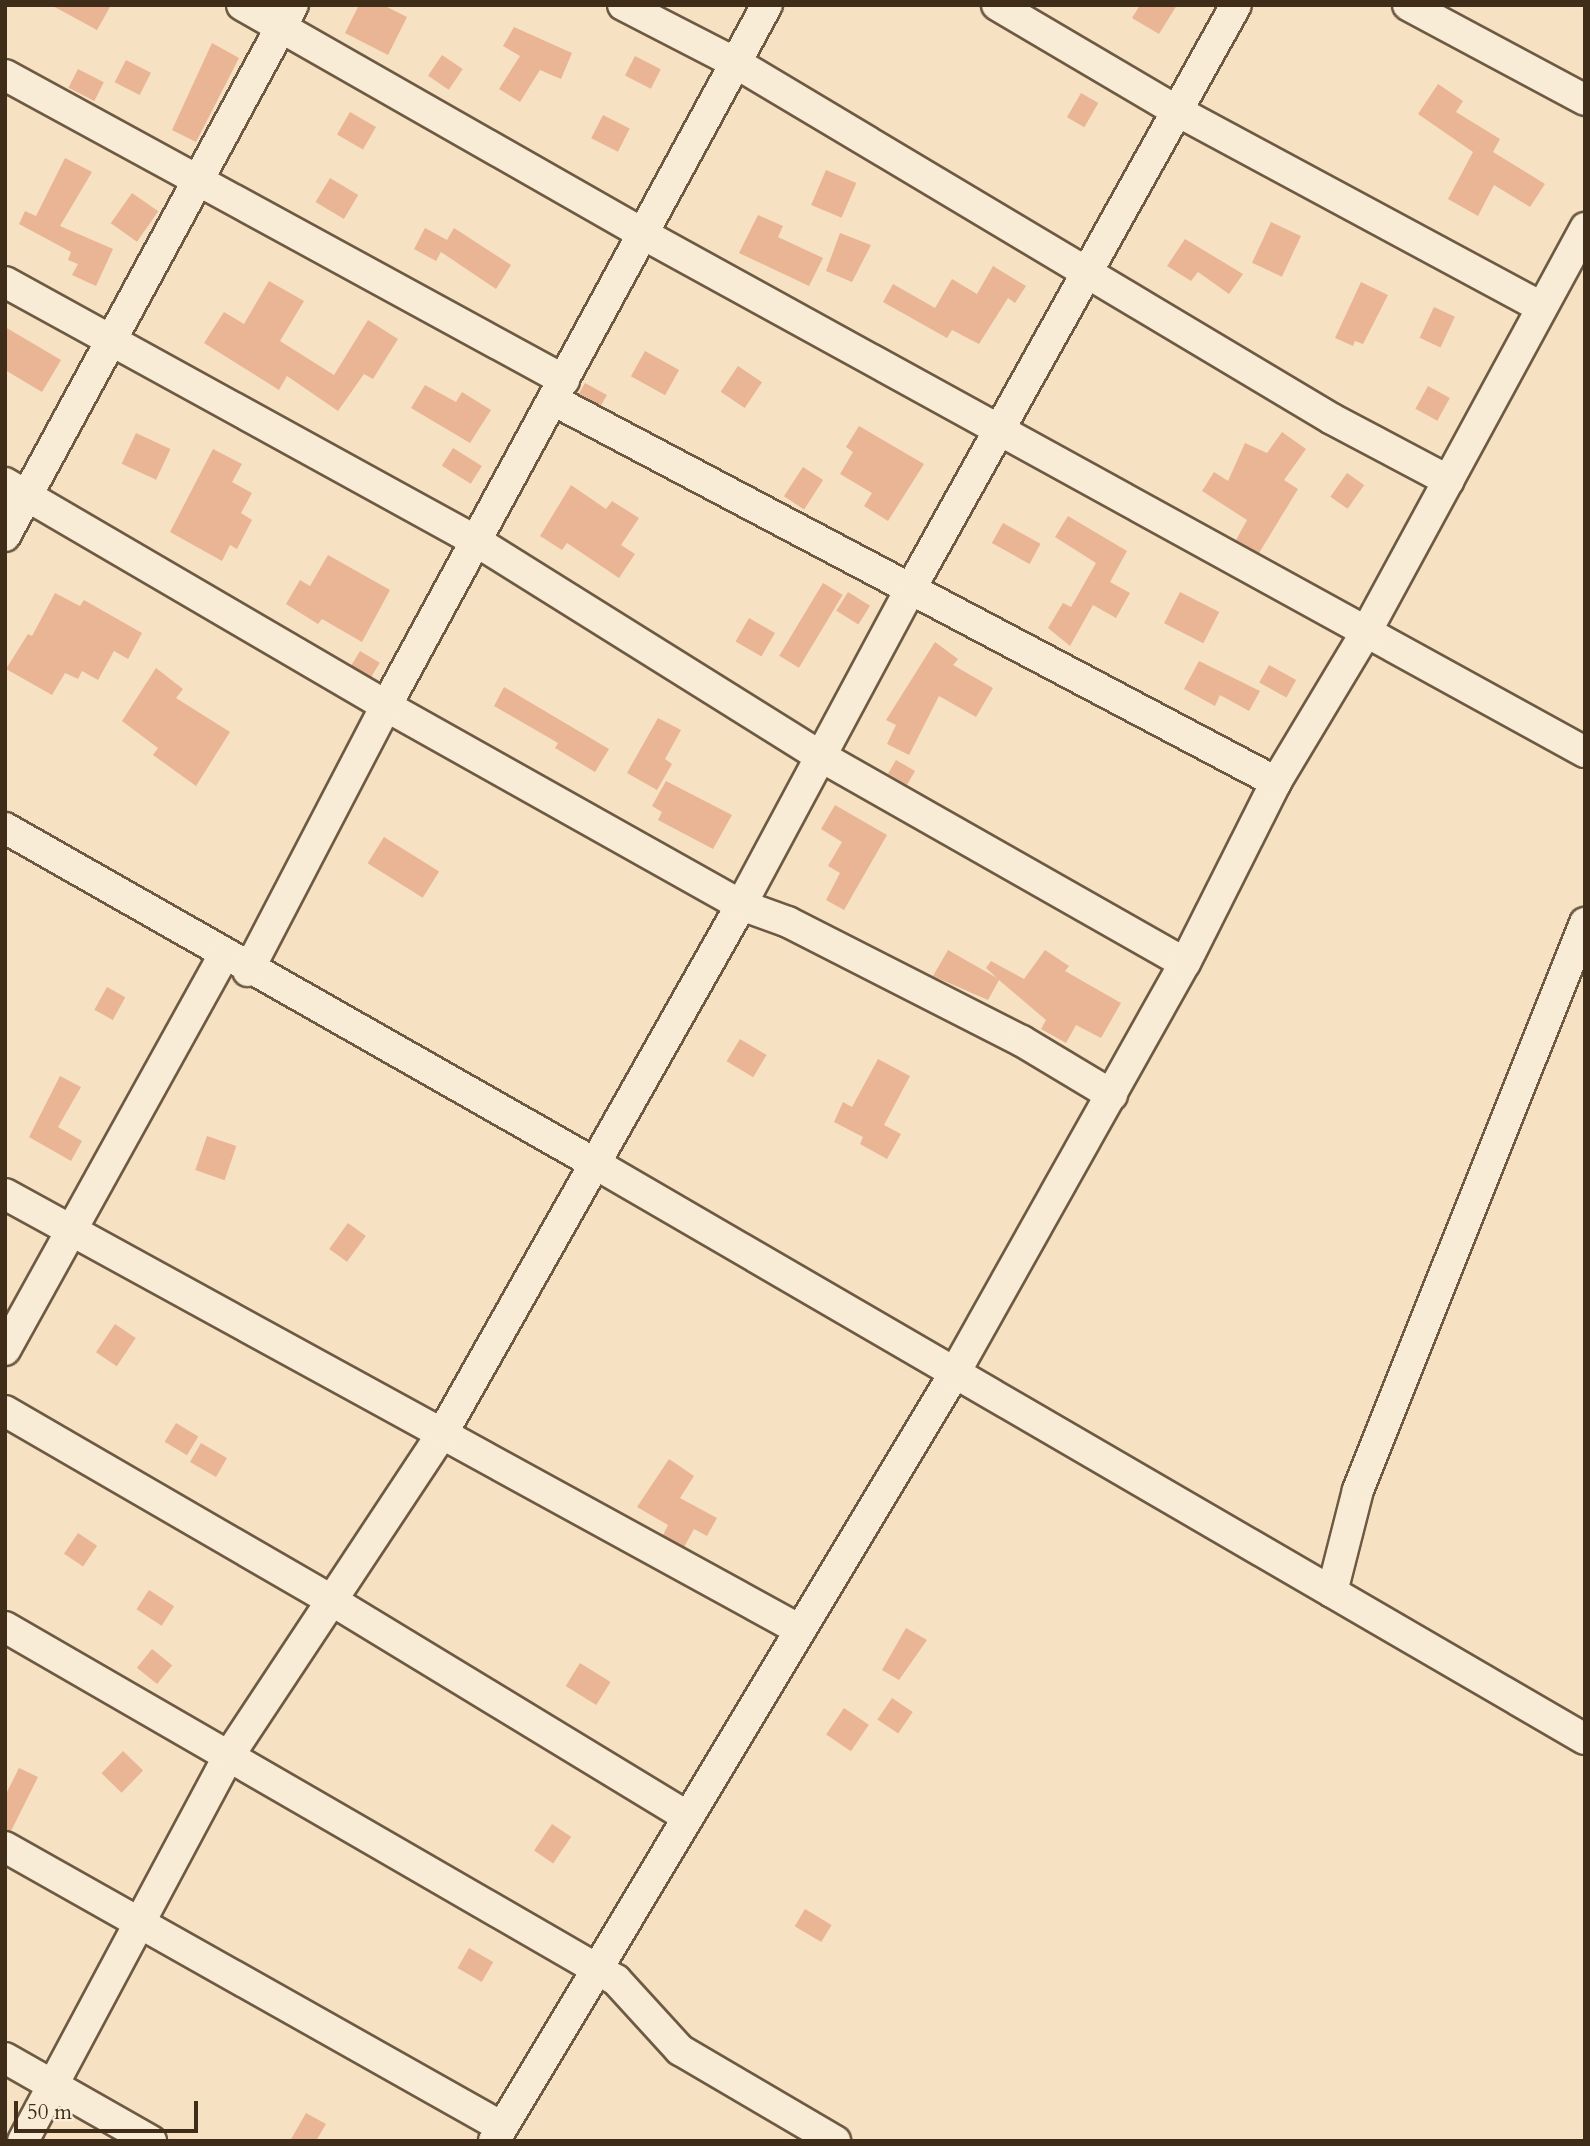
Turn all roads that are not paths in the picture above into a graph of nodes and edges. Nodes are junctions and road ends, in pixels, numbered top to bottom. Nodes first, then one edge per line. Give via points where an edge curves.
1 (242, 5) edge
2 (624, 5) edge
3 (767, 5) edge
4 (997, 5) edge
5 (1236, 5) edge
6 (1408, 5) edge
7 (286, 15) edge
8 (736, 62) junction
9 (5, 75) edge
10 (1585, 100) edge
11 (1179, 112) junction
12 (195, 182) junction
13 (1585, 228) edge
14 (643, 234) junction
15 (1087, 270) junction
16 (5, 282) edge
17 (1541, 307) junction
18 (111, 341) junction
19 (558, 390) junction
20 (998, 431) junction
21 (1449, 481) junction
22 (17, 489) edge
23 (5, 536) edge
24 (476, 541) junction
25 (911, 588) junction
26 (1366, 632) junction
27 (386, 706) junction
28 (1585, 752) edge
29 (822, 757) junction
30 (1276, 782) junction
31 (5, 828) edge
32 (741, 905) junction
33 (1585, 923) edge
34 (1185, 962) junction
35 (236, 963) junction
36 (1112, 1095) junction
37 (594, 1163) junction
38 (5, 1194) edge
39 (73, 1230) junction
40 (5, 1350) edge
41 (954, 1374) junction
42 (5, 1411) edge
43 (442, 1434) junction
44 (1332, 1592) junction
45 (331, 1600) junction
46 (5, 1627) edge
47 (800, 1630) junction
48 (1585, 1739) edge
49 (230, 1754) junction
50 (688, 1818) junction
51 (5, 1847) edge
52 (142, 1923) junction
53 (596, 1971) junction
54 (5, 2058) edge
55 (53, 2084) junction
56 (498, 2134) edge
57 (23, 2141) edge
58 (151, 2141) edge
59 (835, 2141) edge

1 - 7 street
2 - 8 street
3 - 8 street
4 - 11 street
5 - 11 street
6 - 10 street
7 - 12 street
7 - 14 street
8 - 14 street
8 - 15 street
9 - 12 street
11 - 15 street
11 - 17 street
12 - 18 street
12 - 19 street
13 - 17 street
14 - 19 street
14 - 20 street
15 - 20 street
15 - 21 street via 1332,419
16 - 18 street
17 - 21 street
18 - 22 street
18 - 24 street
19 - 24 street
19 - 25 street
20 - 25 street
20 - 26 street
21 - 26 street
22 - 23 street
22 - 27 street
24 - 27 street
24 - 29 street
25 - 29 street
25 - 30 street
26 - 28 street
26 - 30 street
27 - 32 street
27 - 35 street
29 - 32 street
29 - 34 street
30 - 34 street
31 - 35 street
32 - 36 street via 788,922 997,1028
32 - 37 street
33 - 44 street via 1358,1490
34 - 36 street
35 - 37 street
35 - 39 street
36 - 41 street
37 - 41 street
37 - 43 street
38 - 39 street
39 - 40 street
39 - 43 street
41 - 44 street
41 - 47 street
42 - 45 street
43 - 45 street
43 - 47 street
44 - 48 street
45 - 49 street
45 - 50 street
46 - 49 street
47 - 50 street
49 - 52 street
49 - 53 street
50 - 53 street
51 - 52 street
52 - 55 street
52 - 56 street
53 - 56 street
53 - 59 street via 616,1980 680,2050
54 - 55 street
55 - 57 street
55 - 58 street

